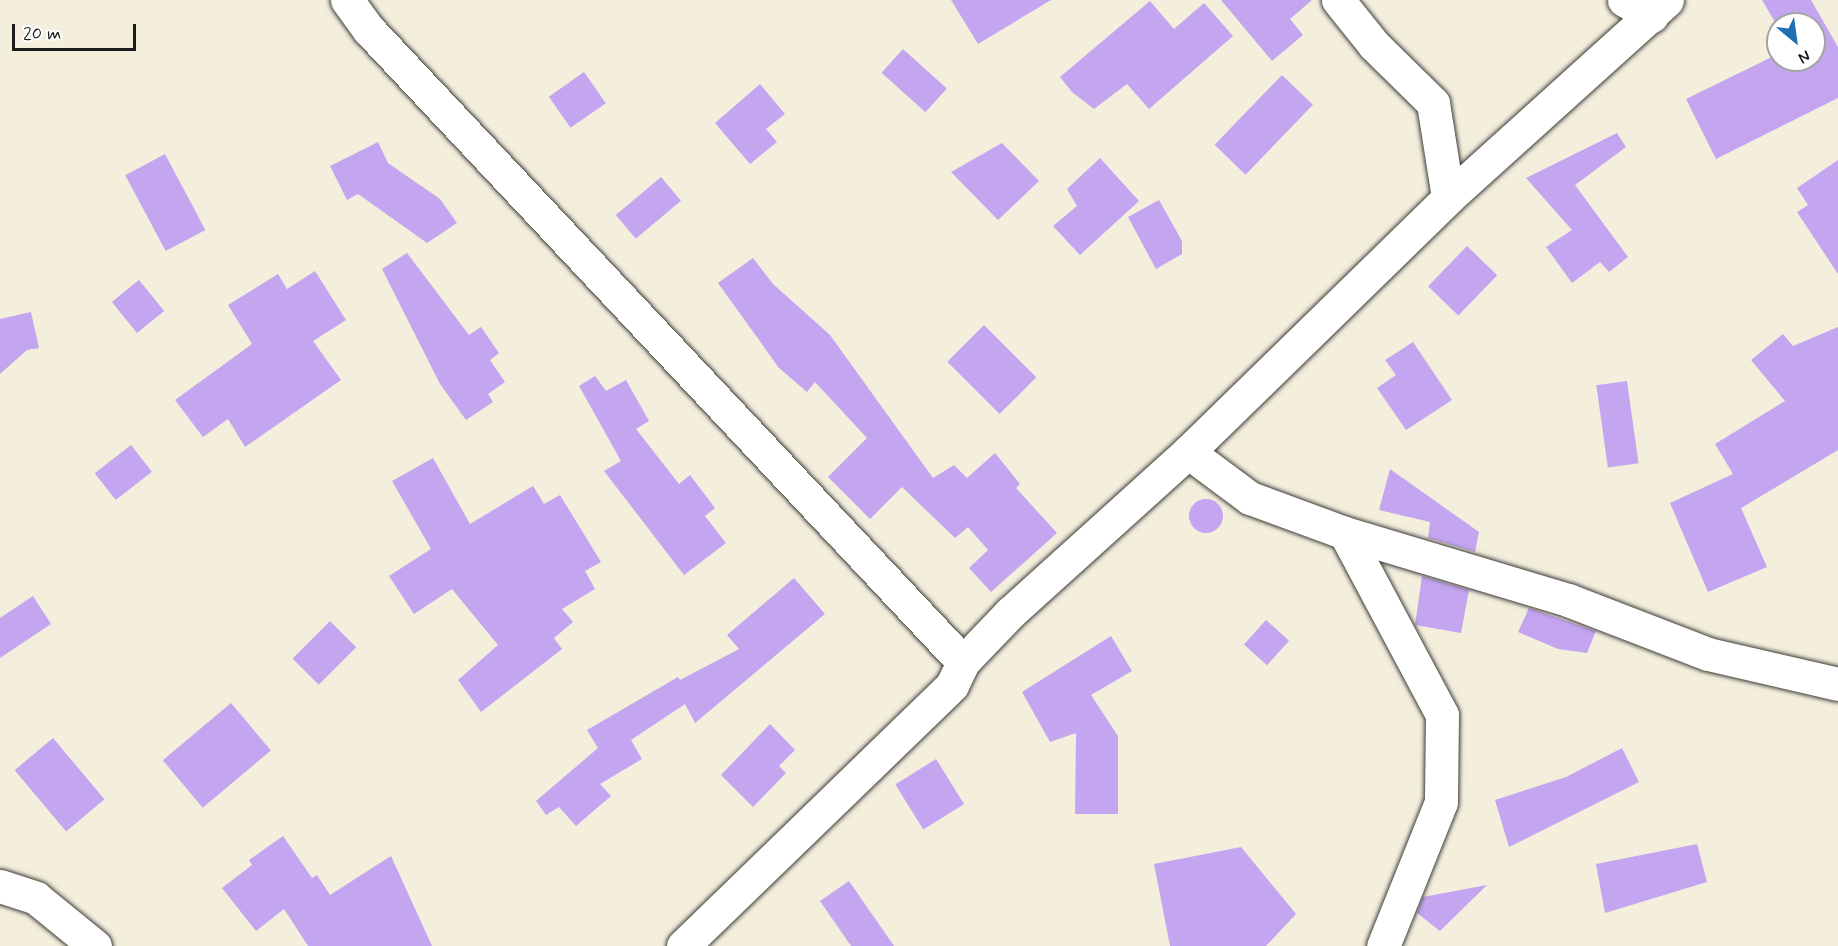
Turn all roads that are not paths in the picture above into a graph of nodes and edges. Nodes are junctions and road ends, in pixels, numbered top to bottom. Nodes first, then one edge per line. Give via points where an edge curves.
1 (347, 0) edge
2 (1338, 0) edge
3 (1648, 5) edge
4 (1448, 198) junction
5 (1188, 452) junction
6 (1345, 533) junction
7 (963, 662) junction
8 (1838, 684) edge
9 (0, 886) edge
10 (95, 946) edge
11 (683, 946) edge
12 (1383, 946) edge

1 - 7 street via 377,38
2 - 4 street via 1374,45 1433,103
3 - 4 street
4 - 5 street
5 - 6 street via 1250,498
5 - 7 street via 1010,613
6 - 8 street via 1568,600 1708,654
6 - 12 street via 1442,714 1441,802
7 - 11 street via 952,685
9 - 10 street via 36,898

